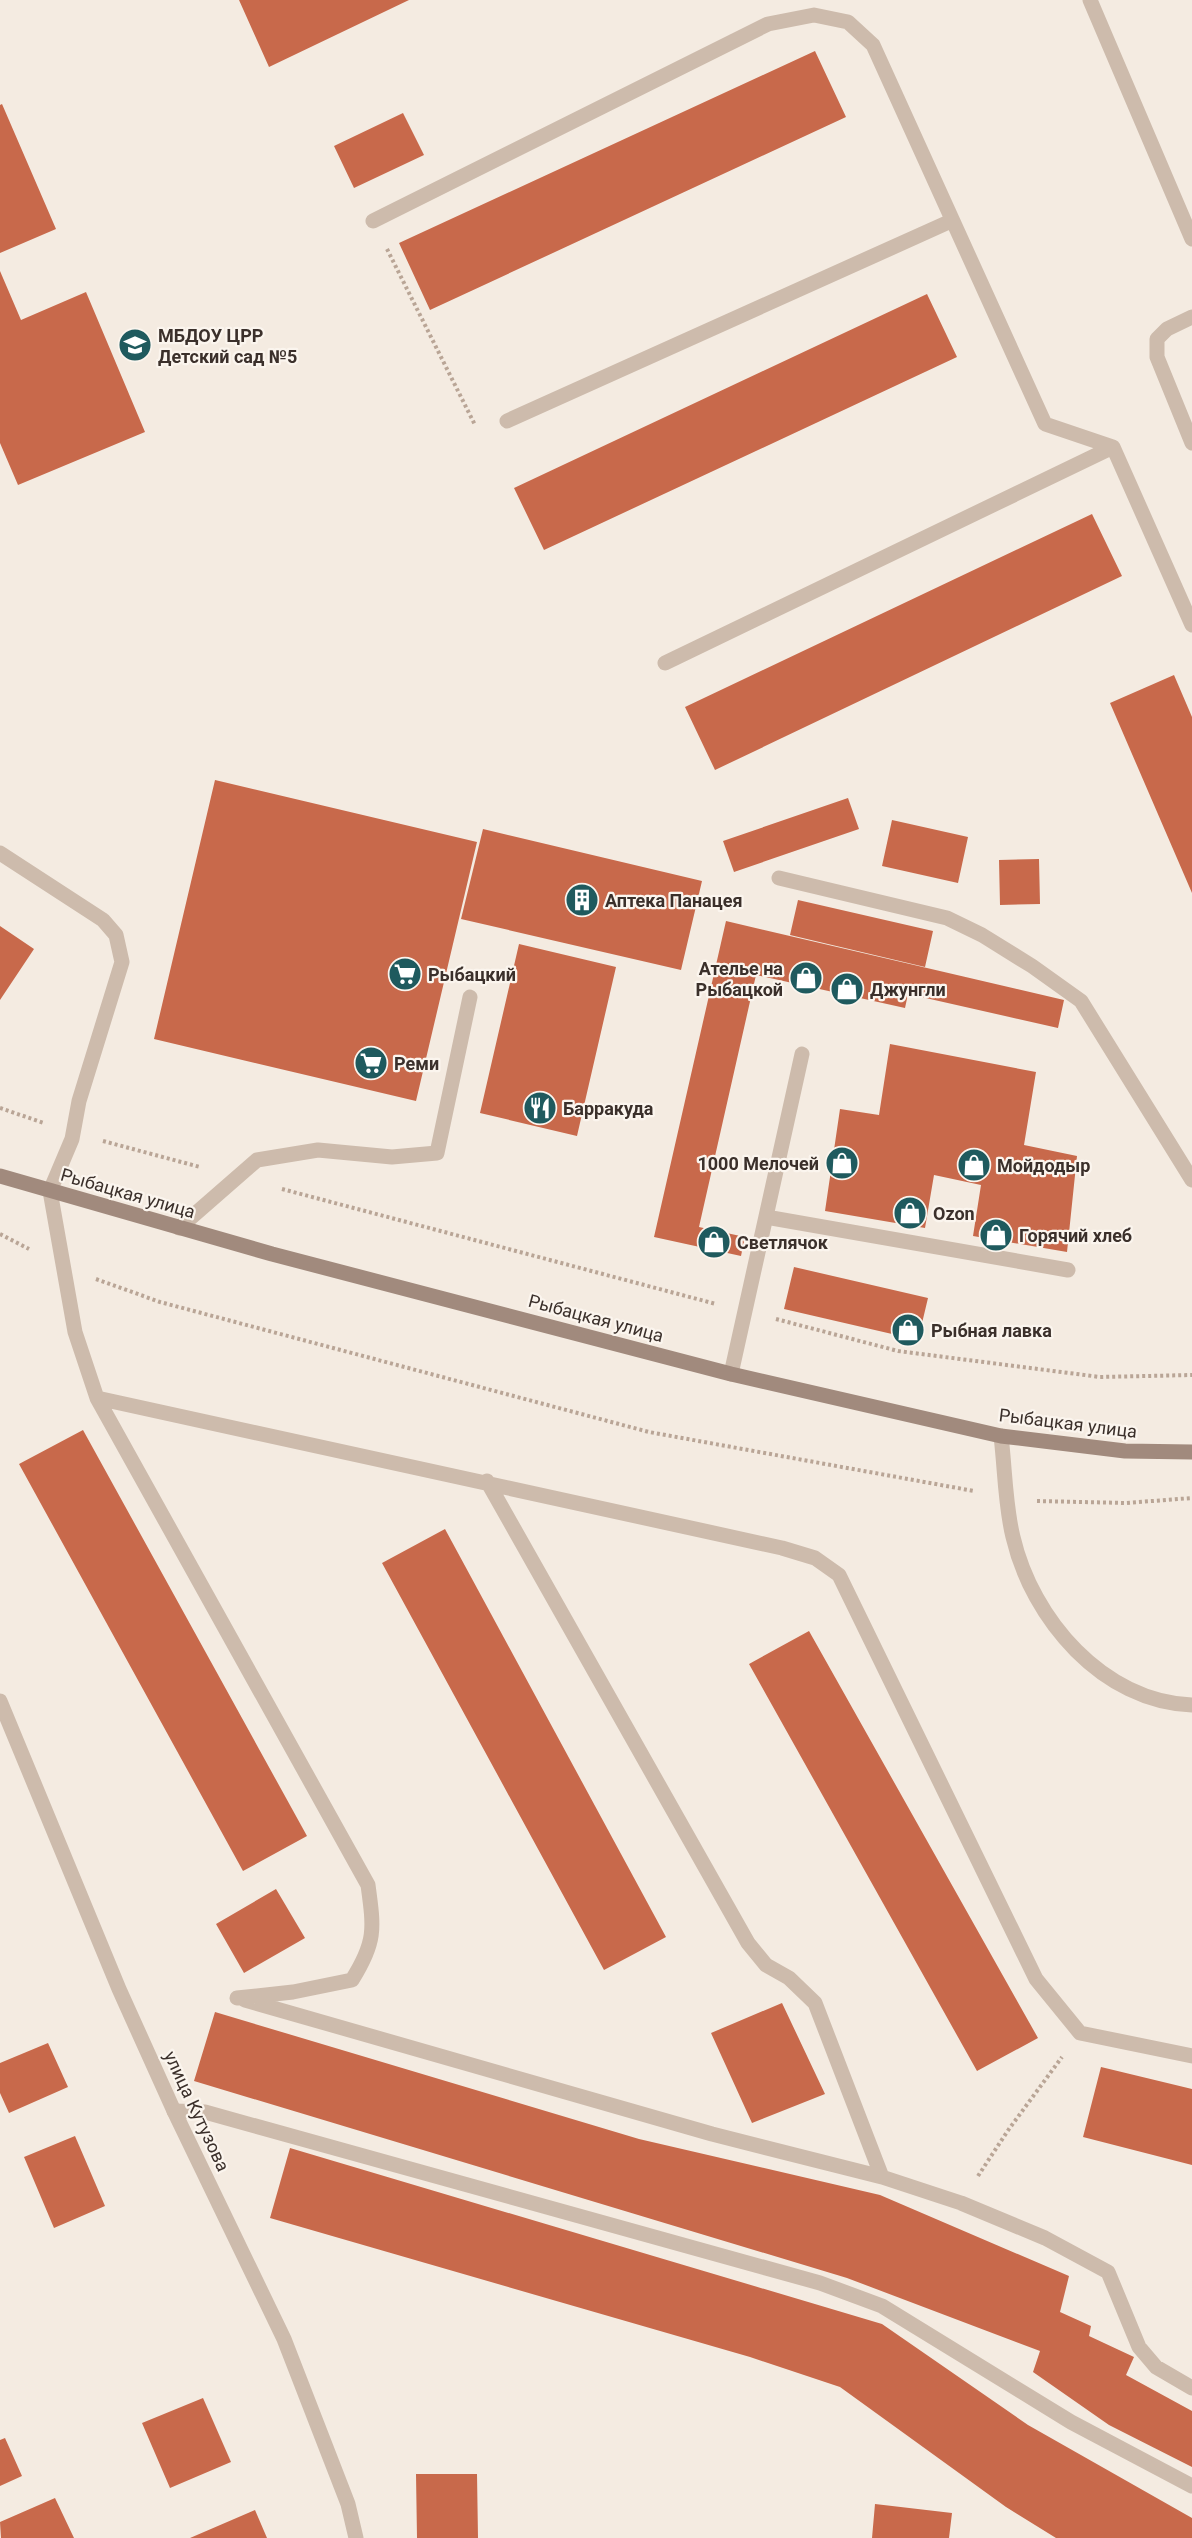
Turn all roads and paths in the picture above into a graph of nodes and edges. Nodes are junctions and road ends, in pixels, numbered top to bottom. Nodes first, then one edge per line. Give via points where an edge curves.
1 (1090, 0) edge
2 (372, 221) joint
3 (951, 221) junction
4 (1192, 239) edge
5 (1192, 317) edge
6 (507, 421) joint
7 (1188, 423) edge
8 (1192, 444) edge
9 (1113, 447) junction
10 (1192, 624) edge
11 (665, 663) dead end
12 (0, 853) edge
13 (779, 878) dead end
14 (470, 997) dead end
15 (802, 1054) dead end
16 (0, 1108) edge
17 (73, 1133) junction
18 (0, 1176) edge
19 (238, 1177) junction
20 (1192, 1180) edge
21 (50, 1191) junction
22 (766, 1217) junction
23 (180, 1228) junction
24 (0, 1234) edge
25 (63, 1267) junction
26 (1068, 1270) dead end
27 (745, 1311) junction
28 (731, 1374) junction
29 (1192, 1375) edge
30 (97, 1398) junction
31 (1001, 1436) junction
32 (1192, 1452) edge
33 (487, 1481) junction
34 (1192, 1498) edge
35 (1009, 1500) junction
36 (0, 1701) edge
37 (1192, 1705) edge
38 (1080, 2033) junction
39 (1192, 2056) edge
40 (174, 2111) junction
41 (981, 2172) dead end
42 (882, 2177) junction
43 (1192, 2388) edge
44 (1192, 2486) edge
45 (356, 2538) edge

1 - 4 street
2 - 3 street via 768,24 814,15 848,22 873,45
2 - 6 path via 477,428
3 - 6 street
3 - 9 street via 1045,424
5 - 7 street via 1167,328 1157,339 1157,357
7 - 8 street
9 - 10 street
9 - 11 street
12 - 17 street via 103,920 116,935 122,962 79,1101
13 - 20 street via 947,918 982,935 1081,1001
14 - 19 street via 437,1153 392,1157 318,1150 257,1160
15 - 22 street
16 - 17 path
17 - 19 path
17 - 21 street
18 - 21 main road, Рыбацкая улица
19 - 23 street
19 - 27 path
21 - 23 main road, Рыбацкая улица
21 - 25 street
22 - 26 street
22 - 27 street
23 - 28 main road, Рыбацкая улица
24 - 25 path
25 - 30 street via 75,1332
25 - 35 path via 160,1302 649,1432
27 - 28 street
27 - 29 path via 898,1351 1100,1377
28 - 31 main road, Рыбацкая улица
30 - 33 street
30 - 42 street via 368,1885 373,1919 369,1954 352,1980 237,1998 712,2134
31 - 32 main road, Рыбацкая улица via 1125,1451
31 - 35 street
33 - 38 street via 782,1548 815,1558 839,1575 1036,1979
33 - 42 street via 748,1943 766,1965 789,1978 815,2003
34 - 35 path via 1126,1503
35 - 37 street via 1013,1537 1031,1584 1061,1635 1111,1679 1150,1697
36 - 40 street, улица Кутузова
38 - 39 street
38 - 41 path
40 - 44 street via 205,2112 820,2283 882,2306 1071,2422
40 - 45 street, улица Кутузова via 284,2339 348,2504
42 - 43 street via 961,2203 1045,2238 1108,2272 1139,2347 1156,2367

